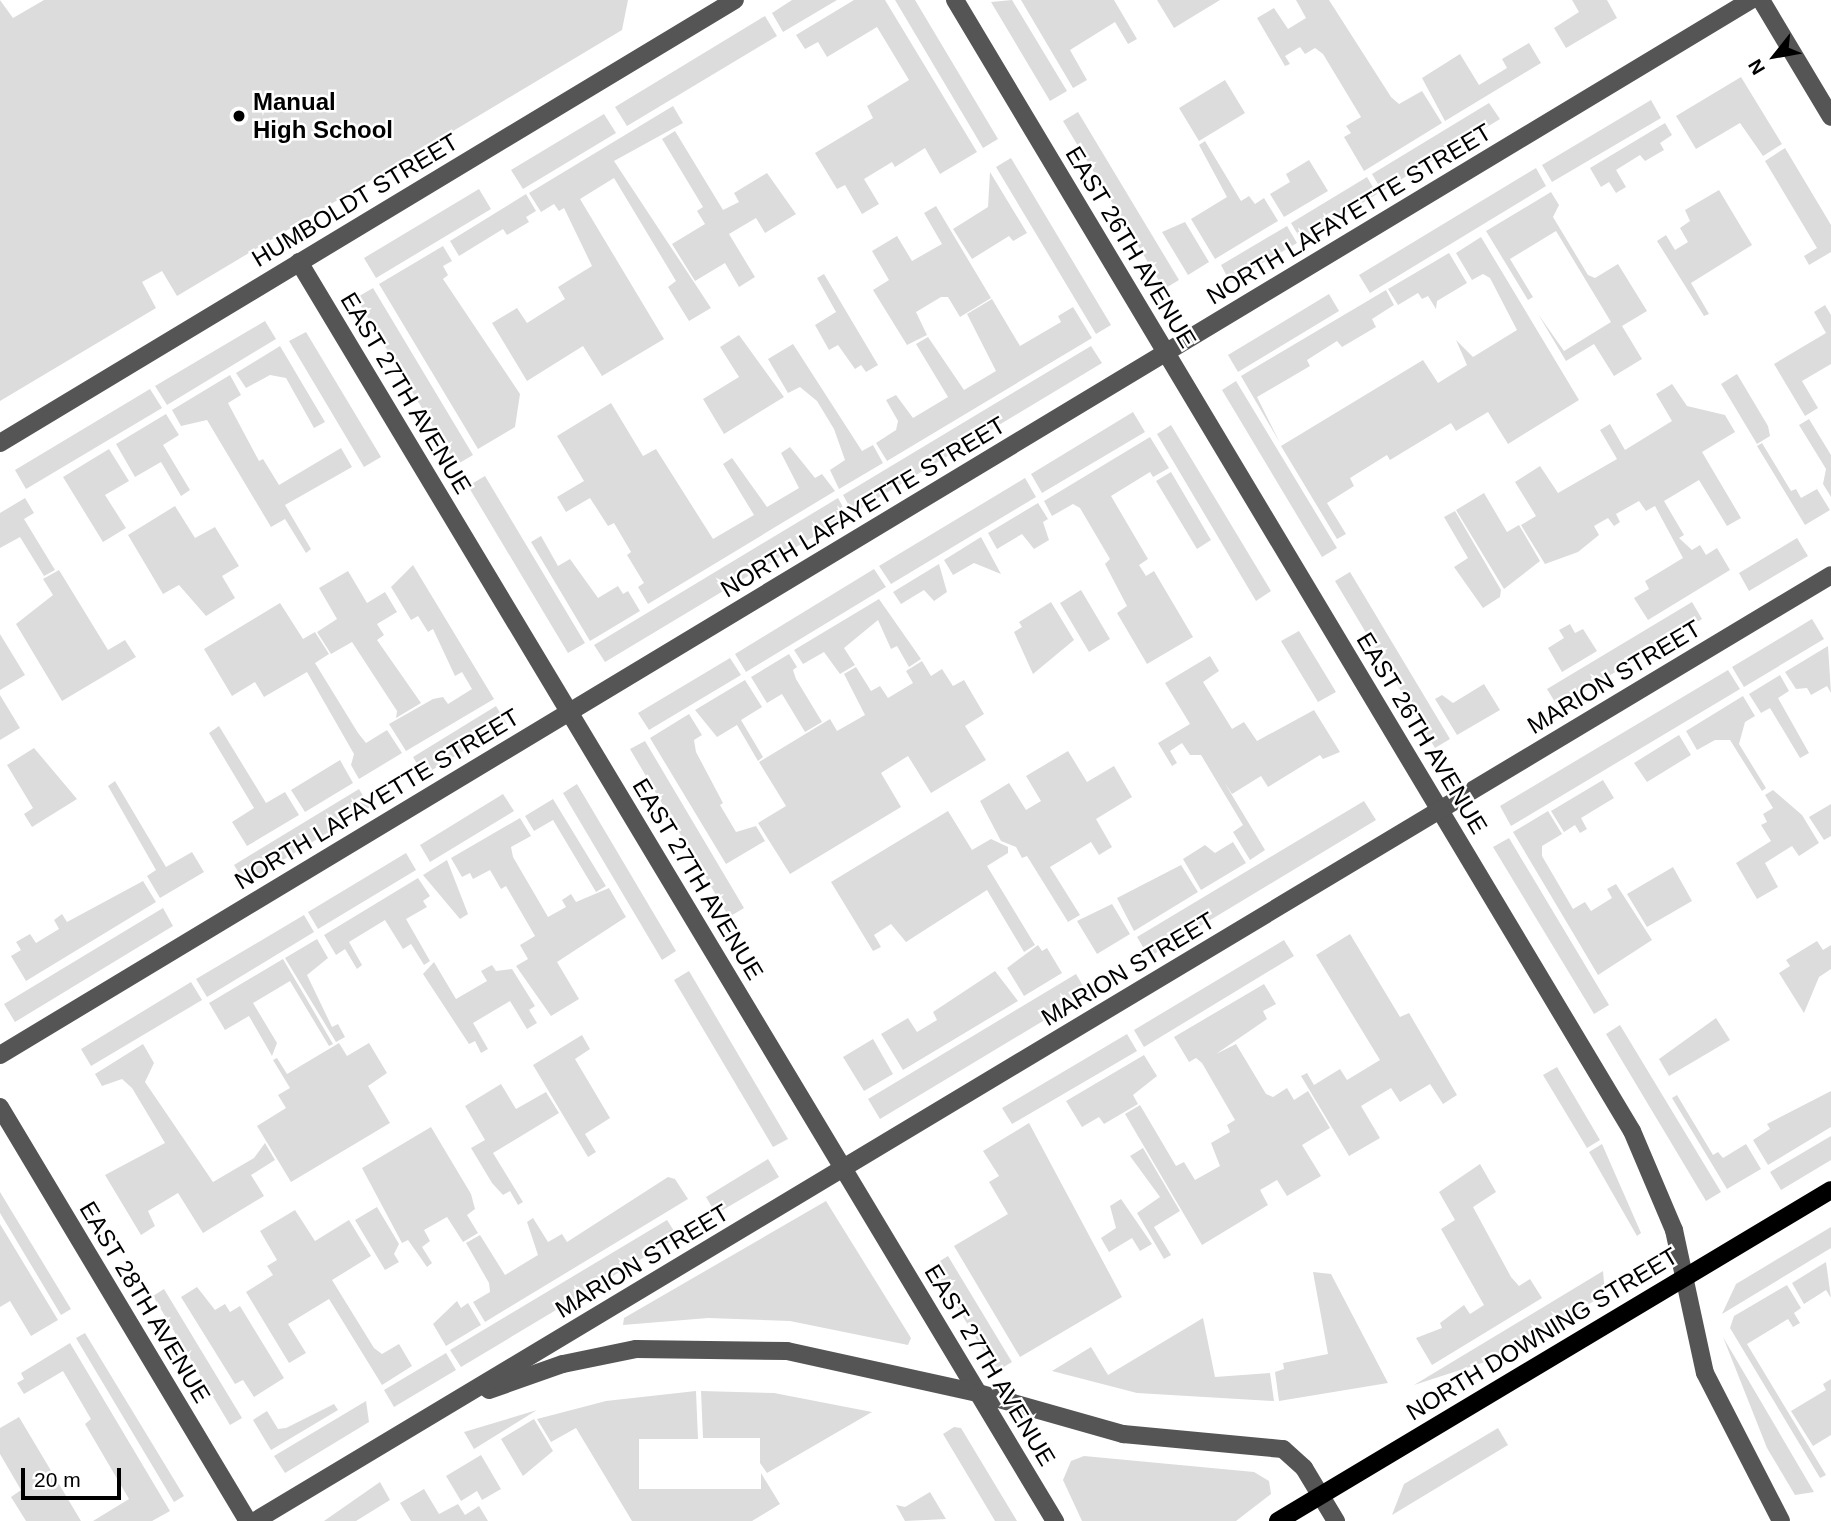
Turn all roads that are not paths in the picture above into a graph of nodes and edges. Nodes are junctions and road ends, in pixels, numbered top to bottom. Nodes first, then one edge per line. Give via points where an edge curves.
1 (735, 0) edge
2 (955, 0) edge
3 (1751, 0) edge
4 (1761, 0) edge
5 (1831, 117) edge
6 (299, 262) junction
7 (1166, 353) junction
8 (0, 443) edge
9 (1831, 575) edge
10 (569, 712) junction
11 (1440, 810) junction
12 (0, 1055) edge
13 (0, 1107) edge
14 (843, 1170) junction
15 (1831, 1190) edge
16 (1685, 1277) junction
17 (978, 1393) junction
18 (450, 1404) junction
19 (1321, 1495) junction
20 (248, 1521) edge
21 (255, 1521) edge
22 (1055, 1521) edge
23 (1278, 1521) edge
24 (1336, 1521) edge
25 (1781, 1521) edge

1 - 6 street, HUMBOLDT STREET
2 - 7 street, EAST 26TH AVENUE
3 - 7 street, NORTH LAFAYETTE STREET
4 - 5 street
6 - 8 street, HUMBOLDT STREET
6 - 10 street, EAST 27TH AVENUE
7 - 10 street, NORTH LAFAYETTE STREET
7 - 11 street, EAST 26TH AVENUE
9 - 11 street, MARION STREET
10 - 12 street, NORTH LAFAYETTE STREET
10 - 14 street, EAST 27TH AVENUE
11 - 14 street, MARION STREET
11 - 16 street, EAST 26TH AVENUE via 1632,1131 1659,1188
13 - 20 street, EAST 28TH AVENUE
14 - 17 street, EAST 27TH AVENUE
14 - 18 street, MARION STREET
15 - 16 main road, NORTH DOWNING STREET
16 - 19 main road, NORTH DOWNING STREET
16 - 25 street, EAST 26TH AVENUE via 1705,1373
17 - 18 street, MARION STREET via 787,1351 636,1349 563,1364
17 - 19 street, MARION STREET via 1123,1434 1283,1449 1300,1463
17 - 22 street, EAST 27TH AVENUE
18 - 21 street, MARION STREET
19 - 23 main road, NORTH DOWNING STREET
19 - 24 street, MARION STREET

